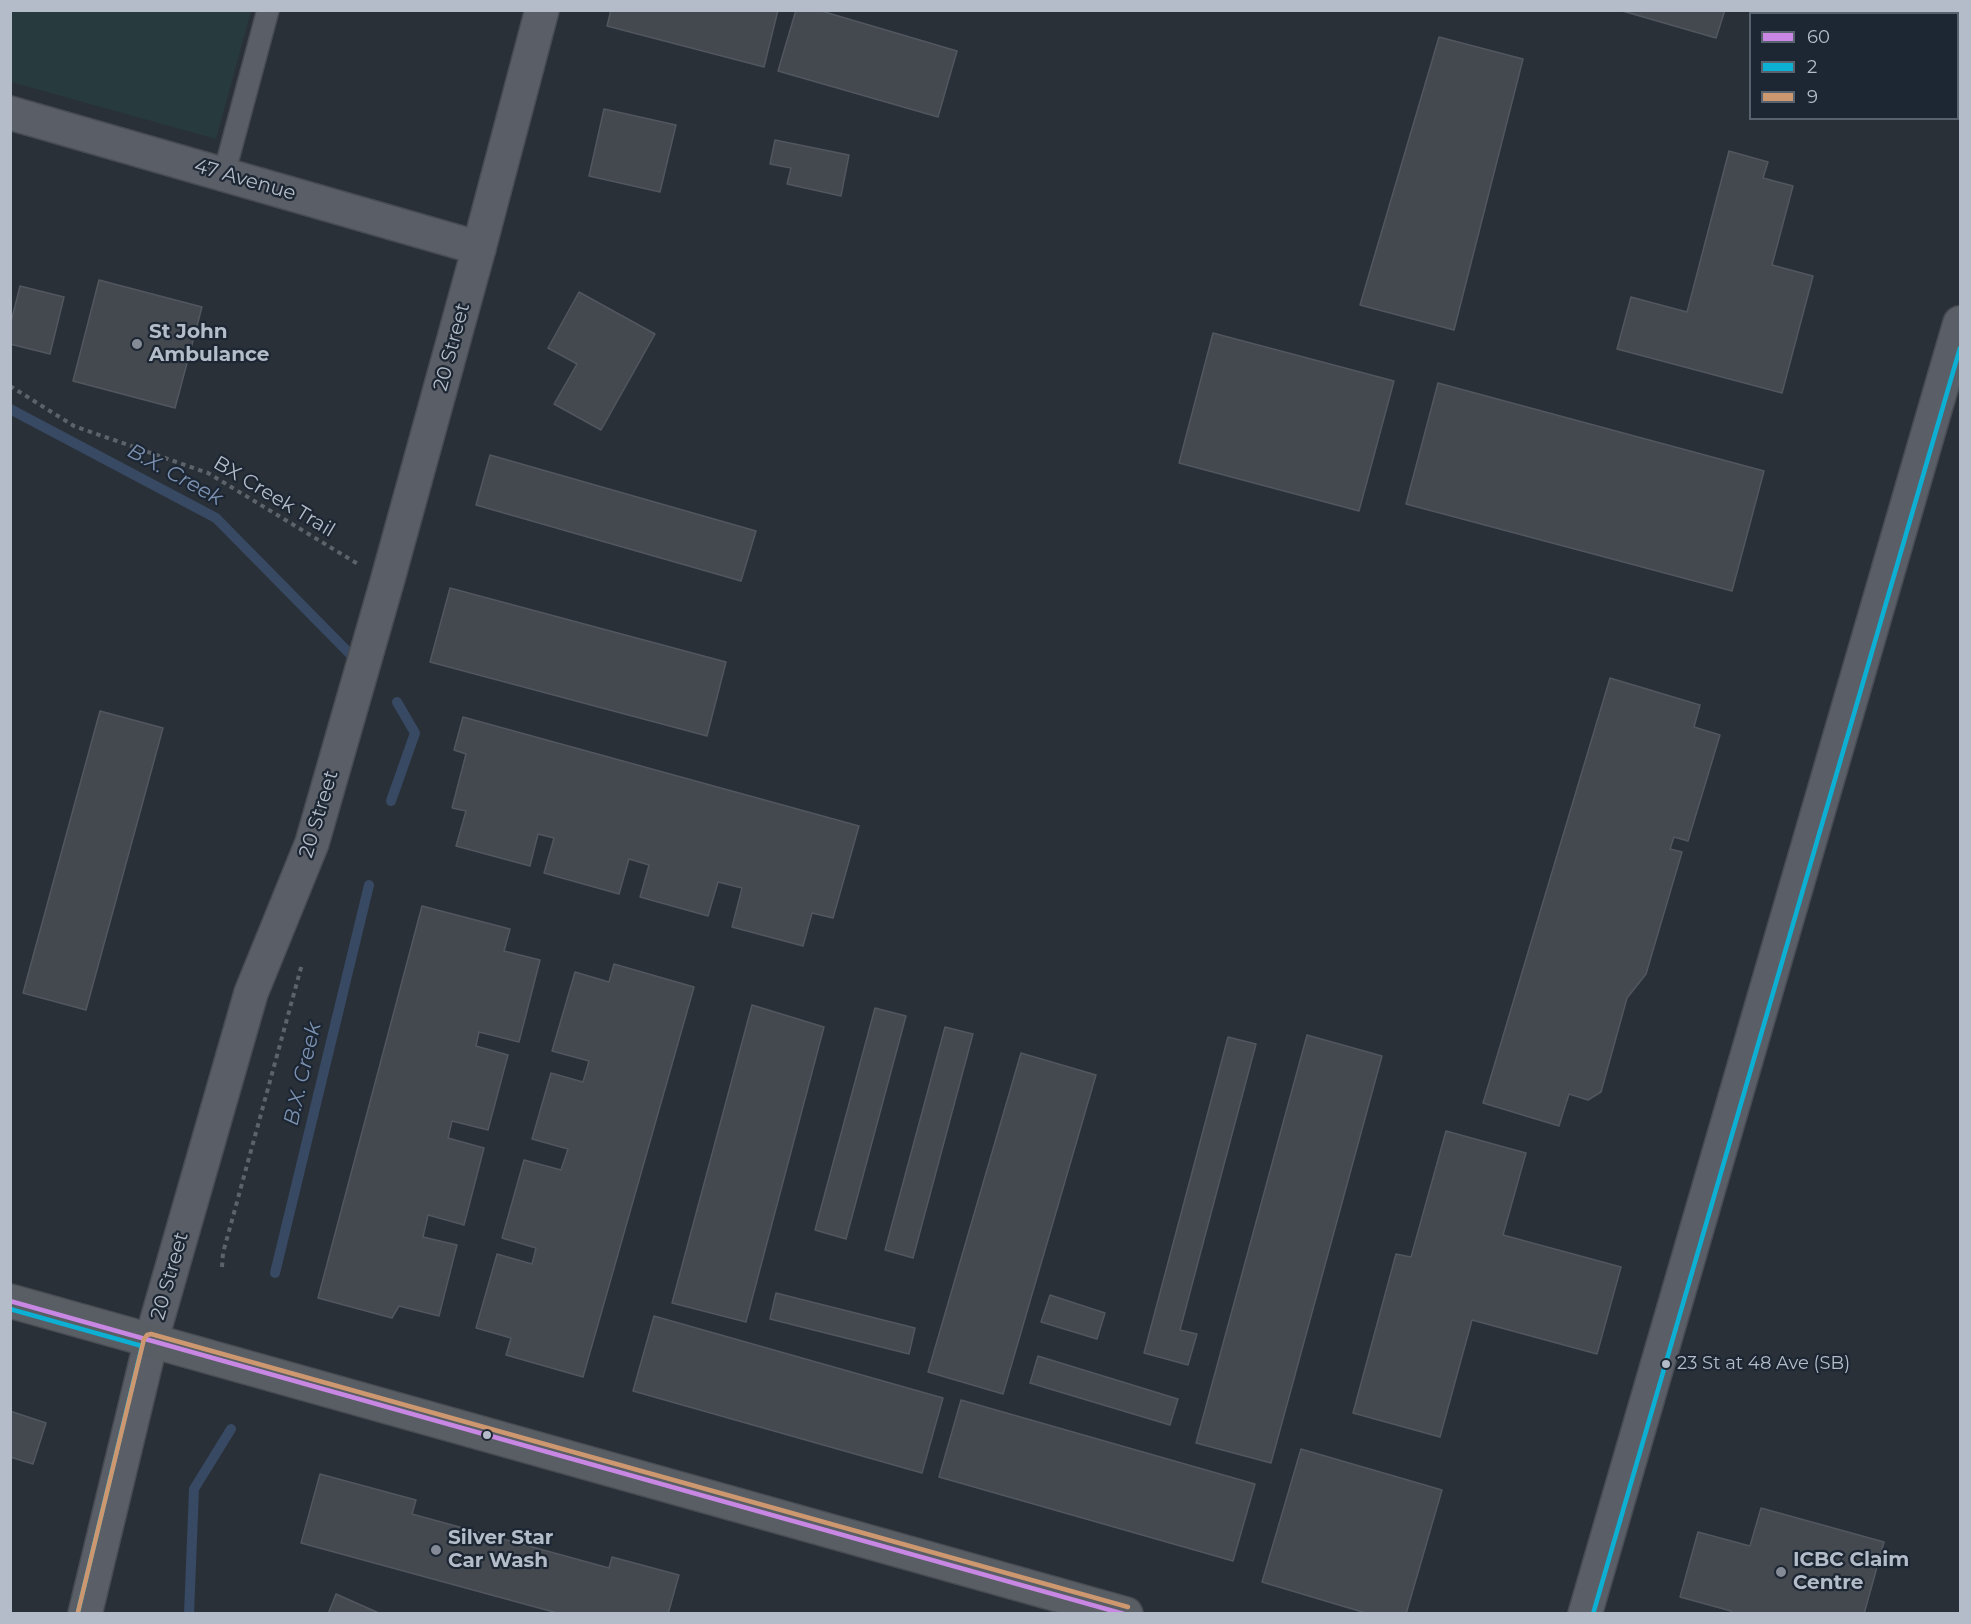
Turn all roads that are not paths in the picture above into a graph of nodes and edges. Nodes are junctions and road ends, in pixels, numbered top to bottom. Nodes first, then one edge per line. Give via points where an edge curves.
1 (268, 10) edge
2 (542, 10) edge
3 (10, 113) edge
4 (224, 174) junction
5 (479, 248) junction
6 (1960, 323) edge
7 (10, 1301) edge
8 (151, 1341) junction
9 (85, 1614) edge
10 (1126, 1614) edge
11 (1585, 1614) edge

1 - 4 lane
2 - 5 street, 20 Street
3 - 4 street, 47 Avenue
4 - 5 street, 47 Avenue
5 - 8 street, 20 Street via 312,843 251,993
6 - 11 street
7 - 8 main road
8 - 9 street, 20 Street
8 - 10 main road

